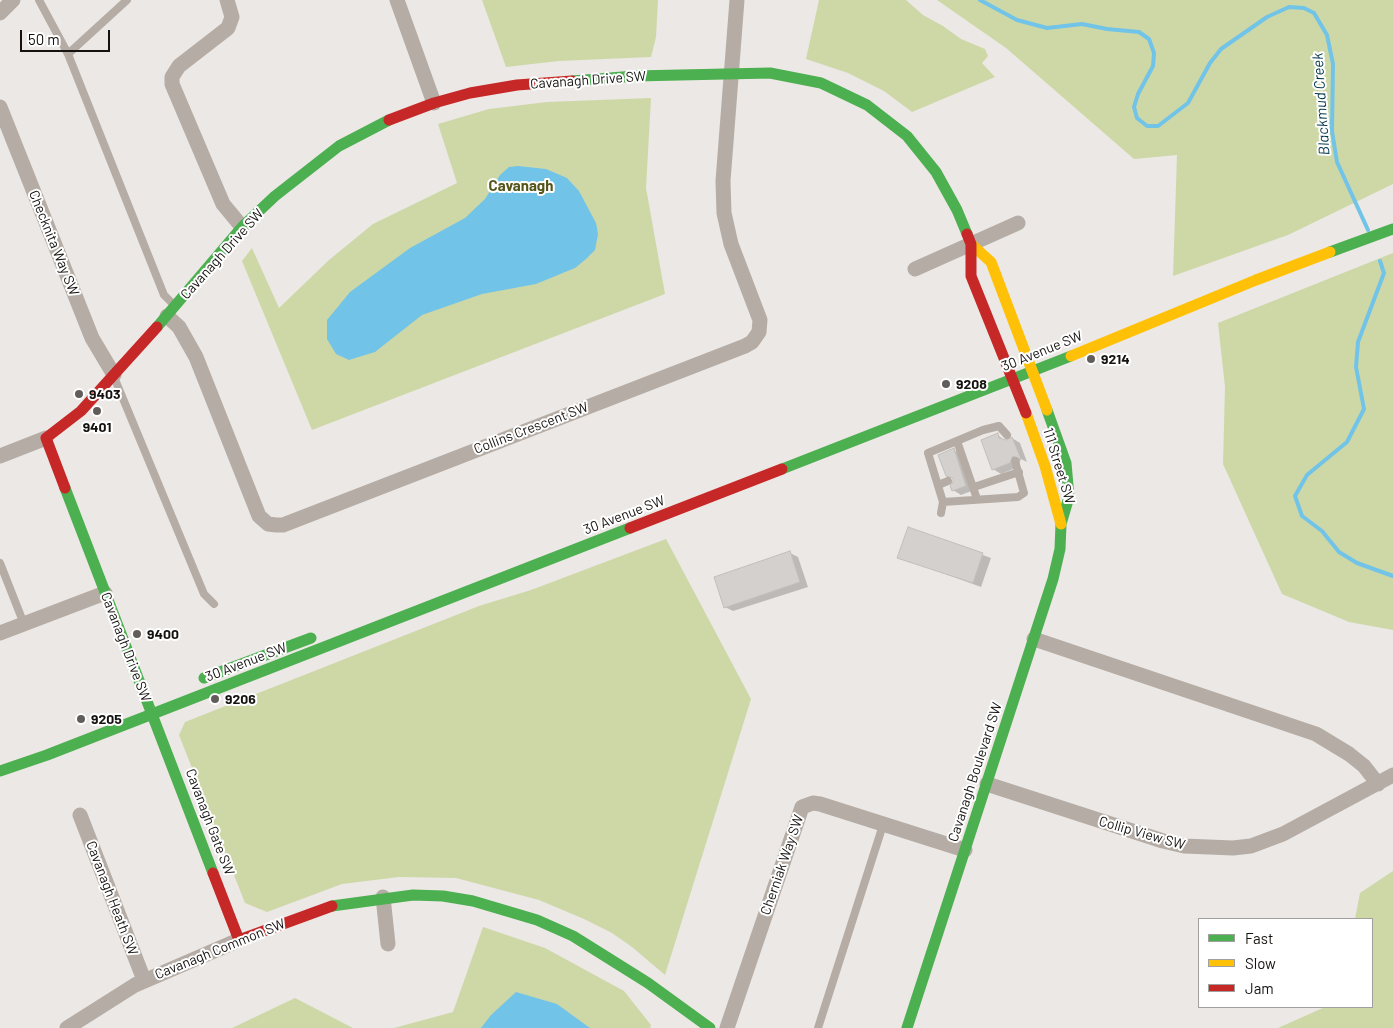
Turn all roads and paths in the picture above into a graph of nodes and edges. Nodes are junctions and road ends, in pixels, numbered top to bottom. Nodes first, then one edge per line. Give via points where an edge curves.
1 (13, 0) edge
2 (39, 0) edge
3 (127, 0) edge
4 (228, 0) edge
5 (397, 0) edge
6 (737, 0) edge
7 (0, 13) edge
8 (68, 54) junction
9 (730, 73) junction
10 (434, 103) junction
11 (0, 107) edge
12 (1018, 223) dead end
13 (242, 227) junction
14 (1393, 228) edge
15 (971, 244) junction
16 (916, 269) dead end
17 (172, 311) junction
18 (1031, 366) junction
19 (1012, 374) junction
20 (114, 375) junction
21 (1007, 435) dead end
22 (46, 438) junction
23 (957, 441) junction
24 (0, 456) edge
25 (1015, 461) dead end
26 (942, 465) dead end
27 (933, 469) junction
28 (1019, 472) junction
29 (948, 481) dead end
30 (938, 485) junction
31 (974, 487) junction
32 (977, 499) junction
33 (943, 502) junction
34 (941, 513) dead end
35 (1061, 524) junction
36 (0, 563) edge
37 (105, 593) junction
38 (214, 604) dead end
39 (24, 624) junction
40 (0, 633) edge
41 (1034, 639) junction
42 (190, 684) dead end
43 (152, 714) junction
44 (0, 771) edge
45 (1393, 775) edge
46 (987, 784) junction
47 (1378, 784) junction
48 (80, 815) dead end
49 (883, 825) junction
50 (965, 850) junction
51 (383, 897) junction
52 (240, 940) junction
53 (388, 944) dead end
54 (144, 980) junction
55 (67, 1028) edge
56 (710, 1028) edge
57 (727, 1028) edge
58 (818, 1028) edge
59 (907, 1028) edge

1 - 7 street
2 - 8 lane
3 - 8 lane
4 - 13 street via 232,17 228,28 179,66 172,77 172,84 223,204
5 - 10 street
6 - 9 street, Collins Crescent SW
8 - 17 lane
9 - 10 street, Cavanagh Drive SW via 517,85 470,92
9 - 15 street, Cavanagh Drive SW via 770,73 821,84 848,94 887,118 932,166 957,210
9 - 17 street, Collins Crescent SW via 723,166 724,213 735,257 760,326 757,337 745,346 276,525 268,524 259,516 196,357
10 - 13 street, Cavanagh Drive SW via 384,122 340,146 296,178
11 - 20 street, Checknita Way SW via 92,338
12 - 15 street
13 - 17 street, Cavanagh Drive SW
14 - 18 street, 30 Avenue SW
15 - 16 street
15 - 18 street, Cavanagh Drive SW via 994,269
15 - 19 street, Cavanagh Drive SW via 971,276
17 - 20 street, Cavanagh Drive SW
18 - 19 street, 30 Avenue SW
18 - 35 street, 111 Street SW via 1066,463 1069,497
19 - 35 street, 111 Street SW via 1046,466
19 - 42 street, 30 Avenue SW via 354,625 276,650
19 - 43 street, 30 Avenue SW
20 - 22 street, Cavanagh Drive SW via 81,411
20 - 38 lane via 204,594
21 - 23 lane via 999,426
22 - 24 street
22 - 37 street, Cavanagh Drive SW
23 - 27 lane via 928,453
23 - 31 lane via 960,458
25 - 28 lane
26 - 27 lane
27 - 30 lane
28 - 31 lane
28 - 32 lane via 1024,493 1018,497
29 - 30 lane
30 - 33 lane
31 - 32 lane
32 - 33 lane
33 - 34 lane
35 - 41 street, Cavanagh Boulevard SW via 1057,564
36 - 39 lane
37 - 39 street
37 - 43 street, Cavanagh Drive SW
39 - 40 street
41 - 46 street, Cavanagh Boulevard SW
41 - 47 street via 1316,734 1350,754
43 - 44 street, 30 Avenue SW
43 - 52 street, Cavanagh Gate SW
45 - 47 street, Collip View SW
46 - 47 street, Collip View SW via 1163,841 1209,848 1251,846 1267,841
46 - 50 street, Cavanagh Boulevard SW
48 - 54 street, Cavanagh Heath SW
49 - 50 street, Cherniak Way SW
49 - 57 street, Cherniak Way SW via 820,804 802,807
49 - 58 lane
50 - 59 street, Cavanagh Boulevard SW
51 - 52 street, Cavanagh Common SW via 329,907
51 - 53 street
51 - 56 street, Cavanagh Common SW via 444,896 537,920 602,953
52 - 54 street, Cavanagh Common SW
54 - 55 street, Cavanagh Common SW

